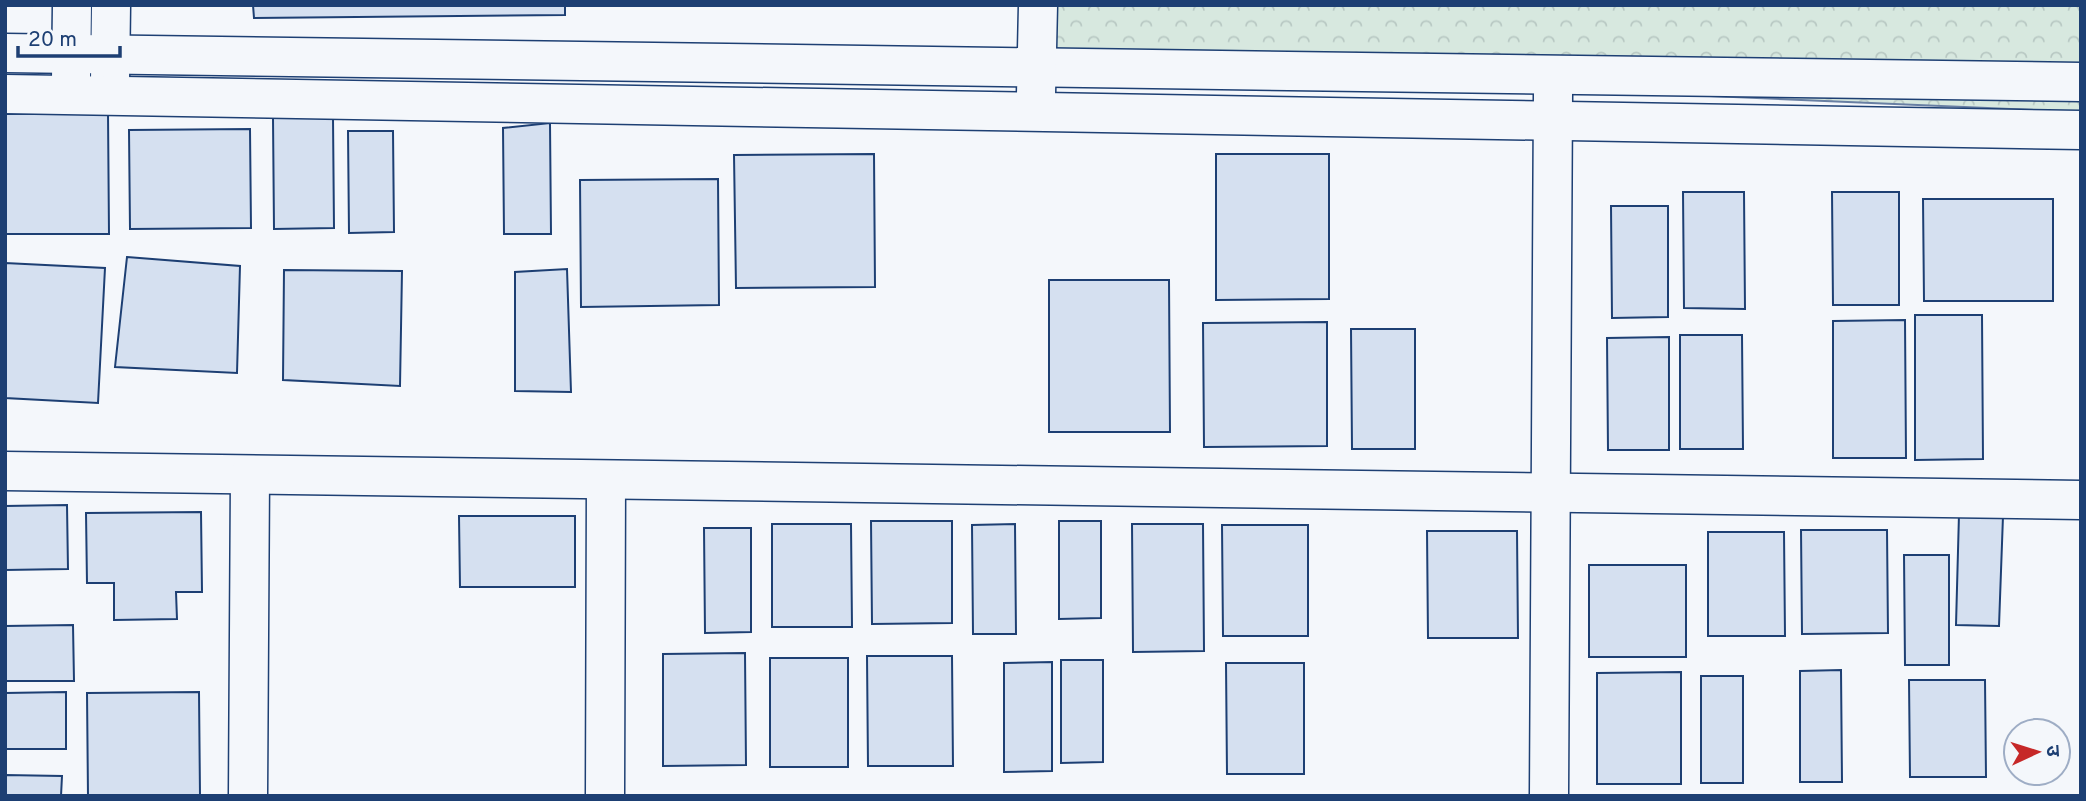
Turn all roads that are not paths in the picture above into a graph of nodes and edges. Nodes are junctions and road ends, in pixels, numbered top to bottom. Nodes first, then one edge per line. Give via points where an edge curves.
1 (72, 5) edge
2 (111, 5) edge
3 (1038, 5) edge
4 (5, 53) edge
5 (71, 54) junction
6 (111, 55) junction
7 (1037, 67) junction
8 (1553, 75) junction
9 (2081, 82) edge
10 (5, 94) edge
11 (70, 95) junction
12 (110, 96) junction
13 (1036, 112) junction
14 (1552, 121) junction
15 (2081, 130) edge
16 (5, 471) edge
17 (250, 475) junction
18 (606, 480) junction
19 (1551, 493) junction
20 (2081, 500) edge
21 (248, 796) edge
22 (605, 796) edge
23 (1549, 796) edge

1 - 5 street
2 - 6 street
3 - 7 street
4 - 5 street
5 - 6 street
5 - 11 street
6 - 7 street
6 - 12 street
7 - 8 street
7 - 13 street
8 - 9 street
8 - 14 street
10 - 11 street
11 - 12 street
12 - 13 street
13 - 14 street
14 - 15 street
14 - 19 street
16 - 17 street
17 - 18 street
17 - 21 street
18 - 19 street
18 - 22 street
19 - 20 street
19 - 23 street

